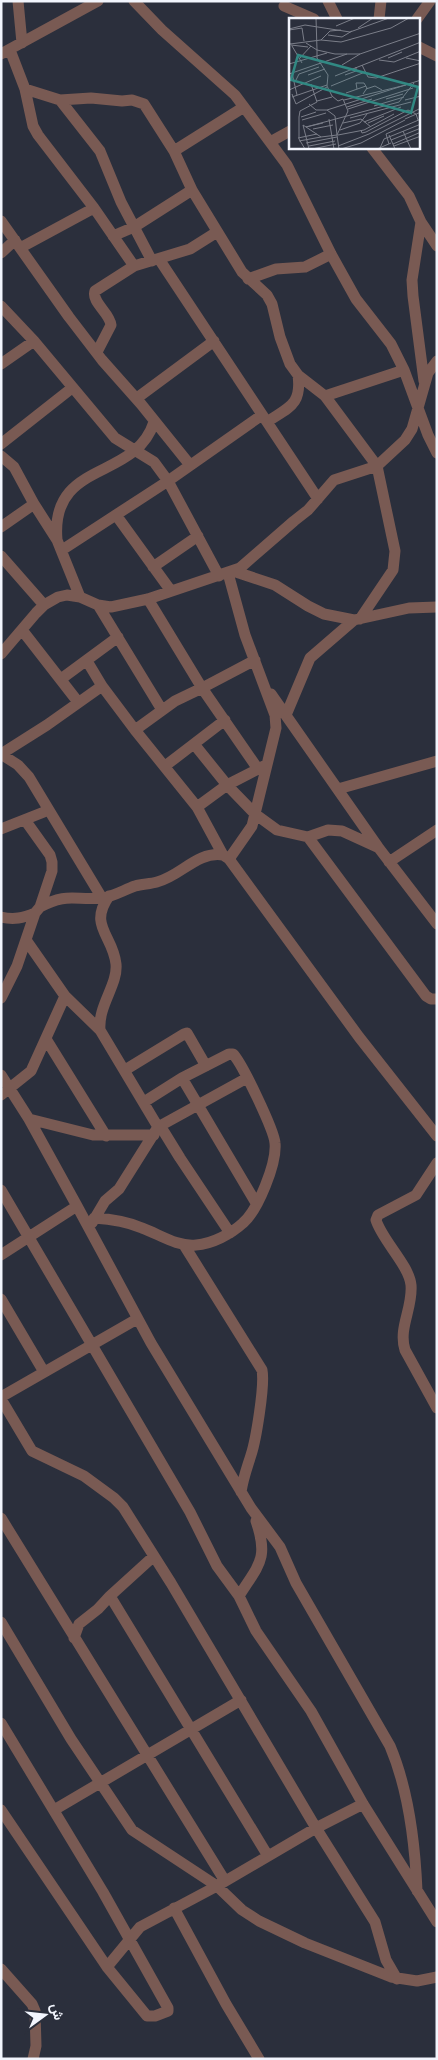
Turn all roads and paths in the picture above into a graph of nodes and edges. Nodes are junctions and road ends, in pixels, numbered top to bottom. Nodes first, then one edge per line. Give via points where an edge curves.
1 (18, 1) edge
2 (98, 1) edge
3 (134, 1) edge
4 (328, 1) edge
5 (381, 1) edge
6 (430, 1) edge
7 (282, 4) edge
8 (291, 18) edge
9 (312, 18) edge
10 (336, 18) edge
11 (379, 18) edge
12 (418, 18) edge
13 (22, 43) junction
14 (420, 48) edge
15 (6, 52) edge
16 (437, 56) edge
17 (25, 89) junction
18 (60, 100) junction
19 (244, 107) junction
20 (289, 132) edge
21 (270, 142) junction
22 (373, 149) edge
23 (174, 151) junction
24 (192, 190) junction
25 (94, 208) junction
26 (1, 221) edge
27 (421, 222) junction
28 (134, 227) junction
29 (217, 232) junction
30 (113, 236) junction
31 (17, 244) junction
32 (437, 246) edge
33 (1, 253) edge
34 (331, 254) junction
35 (155, 260) junction
36 (134, 266) junction
37 (248, 279) junction
38 (1, 306) edge
39 (34, 342) junction
40 (214, 342) junction
41 (97, 352) junction
42 (437, 362) edge
43 (1, 364) edge
44 (404, 370) junction
45 (298, 375) junction
46 (424, 383) junction
47 (72, 388) junction
48 (325, 396) junction
49 (137, 398) junction
50 (417, 407) junction
51 (264, 419) junction
52 (154, 422) junction
53 (1, 444) edge
54 (136, 451) junction
55 (437, 452) edge
56 (1, 456) edge
57 (190, 465) junction
58 (376, 466) junction
59 (168, 481) junction
60 (318, 499) junction
61 (34, 504) junction
62 (116, 515) junction
63 (1, 528) edge
64 (198, 536) junction
65 (60, 545) junction
66 (1, 556) edge
67 (154, 567) junction
68 (227, 573) junction
69 (171, 591) junction
70 (80, 597) junction
71 (148, 599) junction
72 (44, 605) junction
73 (98, 605) junction
74 (437, 607) edge
75 (357, 620) junction
76 (22, 630) junction
77 (118, 637) junction
78 (1, 654) edge
79 (255, 660) junction
80 (87, 661) junction
81 (260, 678) junction
82 (61, 679) junction
83 (102, 686) junction
84 (202, 688) junction
85 (78, 702) junction
86 (162, 710) junction
87 (286, 715) junction
88 (225, 720) junction
89 (135, 730) junction
90 (194, 744) junction
91 (437, 761) edge
92 (165, 766) junction
93 (263, 767) junction
94 (227, 785) junction
95 (338, 790) junction
96 (197, 807) junction
97 (49, 810) junction
98 (255, 814) junction
99 (25, 820) junction
100 (1, 829) edge
101 (437, 830) edge
102 (308, 837) junction
103 (378, 847) junction
104 (226, 857) junction
105 (389, 862) junction
106 (106, 897) junction
107 (37, 910) junction
108 (1, 918) edge
109 (437, 924) edge
110 (26, 940) junction
111 (65, 996) junction
112 (1, 998) edge
113 (437, 1000) edge
114 (100, 1030) junction
115 (46, 1038) junction
116 (206, 1066) junction
117 (125, 1070) junction
118 (1, 1075) edge
119 (182, 1078) junction
120 (246, 1078) junction
121 (5, 1092) edge
122 (144, 1102) junction
123 (198, 1105) junction
124 (28, 1119) junction
125 (156, 1131) junction
126 (106, 1136) junction
127 (437, 1136) edge
128 (437, 1163) edge
129 (1, 1190) edge
130 (256, 1203) junction
131 (77, 1206) junction
132 (91, 1223) junction
133 (230, 1233) junction
134 (28, 1238) junction
135 (184, 1245) junction
136 (1, 1255) edge
137 (1, 1299) edge
138 (137, 1319) junction
139 (91, 1345) junction
140 (44, 1372) junction
141 (1, 1398) edge
142 (437, 1408) edge
143 (241, 1492) junction
144 (251, 1508) junction
145 (1, 1518) edge
146 (154, 1556) junction
147 (110, 1596) junction
148 (239, 1596) junction
149 (1, 1622) edge
150 (74, 1638) junction
151 (241, 1700) junction
152 (1, 1724) edge
153 (190, 1729) junction
154 (146, 1755) junction
155 (100, 1783) junction
156 (363, 1804) junction
157 (1, 1810) edge
158 (54, 1810) junction
159 (316, 1828) junction
160 (268, 1856) junction
161 (221, 1884) junction
162 (417, 1891) junction
163 (174, 1908) junction
164 (437, 1922) edge
165 (130, 1939) junction
166 (107, 1967) junction
167 (1, 1969) edge
168 (437, 1977) edge
169 (397, 1979) junction
170 (33, 2059) edge
171 (259, 2059) edge

1 - 13 street
2 - 13 street
3 - 19 street via 229,89
4 - 10 street
5 - 11 street
6 - 12 street
7 - 8 street
7 - 9 street
13 - 15 street
14 - 16 street
15 - 17 street
17 - 18 street
17 - 25 street via 38,135
18 - 23 street via 138,101 144,104
18 - 28 street via 100,151
19 - 21 street
19 - 23 street
20 - 21 street
21 - 34 street via 287,165
22 - 27 street via 409,196
23 - 24 street
24 - 28 street
24 - 29 street
25 - 30 street
25 - 31 street
26 - 31 street
27 - 32 street
27 - 46 street via 412,288
28 - 30 street
28 - 35 street
29 - 35 street via 190,249
29 - 37 street
30 - 36 street
31 - 33 street
31 - 41 street
34 - 37 street via 305,267 276,269
34 - 44 street via 356,299 391,344
35 - 36 street
35 - 40 street
36 - 41 street via 95,291 95,298 111,320
37 - 45 street via 264,292 272,304 280,337 290,364
38 - 39 street
39 - 43 street
39 - 47 street
40 - 49 street
40 - 51 street
41 - 49 street
42 - 46 street
44 - 48 street
44 - 50 street
45 - 48 street
45 - 51 street via 300,390 293,404
46 - 50 street
47 - 53 street
47 - 54 street via 115,438
48 - 58 street
49 - 52 street
50 - 55 street
50 - 58 street via 412,429 405,440
51 - 57 street
51 - 60 street
52 - 54 street via 149,435
52 - 57 street
54 - 59 street via 154,462
54 - 65 street via 68,493 57,513
56 - 61 street via 14,467
57 - 59 street
58 - 60 street via 334,480
58 - 75 street via 395,561 393,570
59 - 62 street
59 - 64 street
60 - 68 street via 240,568
61 - 63 street
61 - 65 street
62 - 65 street
62 - 67 street
64 - 67 street
64 - 68 street
65 - 70 street
66 - 72 street
67 - 69 street
68 - 69 street
68 - 75 street via 275,585 324,614
68 - 79 street
69 - 71 street
70 - 72 street via 67,594
70 - 73 street
71 - 73 street via 111,607
71 - 84 street
72 - 76 street
73 - 77 street
74 - 75 street via 409,608
75 - 87 street via 310,658
76 - 78 street
76 - 82 street
77 - 80 street
77 - 86 street
79 - 81 street
79 - 84 street
80 - 82 street
80 - 83 street
81 - 87 street
81 - 93 street via 276,728
82 - 85 street
83 - 85 street
83 - 89 street
84 - 86 street
84 - 88 street
85 - 97 street via 1,754 24,770
86 - 89 street
87 - 95 street
88 - 90 street
88 - 93 street
89 - 92 street
90 - 92 street
90 - 94 street
91 - 95 street
92 - 96 street
93 - 94 street
93 - 98 street
94 - 96 street
94 - 98 street
95 - 103 street
96 - 104 street
97 - 99 street
97 - 106 street
98 - 102 street via 277,830
98 - 104 street via 252,826
99 - 100 street
99 - 107 street via 52,862 52,871
101 - 105 street
102 - 103 street via 336,830
102 - 113 street via 426,996
103 - 105 street
104 - 106 street via 207,856 165,880 135,886
104 - 127 street
105 - 109 street
106 - 107 street via 61,898
106 - 114 street via 100,915 101,924 113,953 115,973 99,1018
107 - 108 street via 22,918
107 - 110 street
110 - 111 street
110 - 112 street
111 - 114 street
111 - 115 street
114 - 117 street
115 - 121 street via 31,1071
115 - 126 street
116 - 117 street via 187,1033
116 - 119 street
116 - 120 street via 233,1054
117 - 122 street
118 - 121 street
119 - 122 street
119 - 123 street
120 - 123 street
120 - 130 street via 271,1127 275,1143 274,1162
121 - 124 street
122 - 125 street
123 - 125 street
123 - 130 street
124 - 126 street
124 - 131 street
125 - 126 street
125 - 132 street
125 - 133 street via 164,1132
128 - 142 street via 416,1195 378,1215 376,1220 410,1279 411,1295 403,1342
129 - 134 street
130 - 133 street via 250,1215
131 - 132 street
131 - 134 street
132 - 135 street via 125,1222
132 - 138 street
133 - 135 street via 205,1244
134 - 136 street
134 - 139 street
135 - 143 street via 262,1370 254,1445
137 - 140 street
138 - 139 street
138 - 143 street
139 - 140 street
139 - 148 street via 190,1512 217,1566
140 - 141 street
141 - 146 street via 32,1452 68,1468 114,1498
143 - 144 street
144 - 148 street via 261,1535 263,1556
144 - 162 street via 280,1547 296,1583 393,1753 400,1772 412,1837
145 - 150 street
146 - 147 street
146 - 151 street
147 - 150 street via 79,1624
147 - 153 street
148 - 156 street via 256,1632 311,1711
149 - 155 street via 70,1739
150 - 154 street
151 - 153 street
151 - 159 street
152 - 158 street
153 - 154 street
153 - 160 street
154 - 155 street
154 - 161 street
155 - 158 street
155 - 161 street via 132,1830
156 - 159 street
156 - 162 street
157 - 166 street
158 - 165 street
159 - 160 street
159 - 169 street via 374,1922 386,1960
160 - 161 street
161 - 163 street
161 - 169 street via 242,1910 259,1921
162 - 164 street
163 - 165 street via 140,1927
163 - 171 street
165 - 166 street
165 - 166 street via 168,2011 147,2016
167 - 170 street via 35,2011
168 - 169 street via 417,1981

